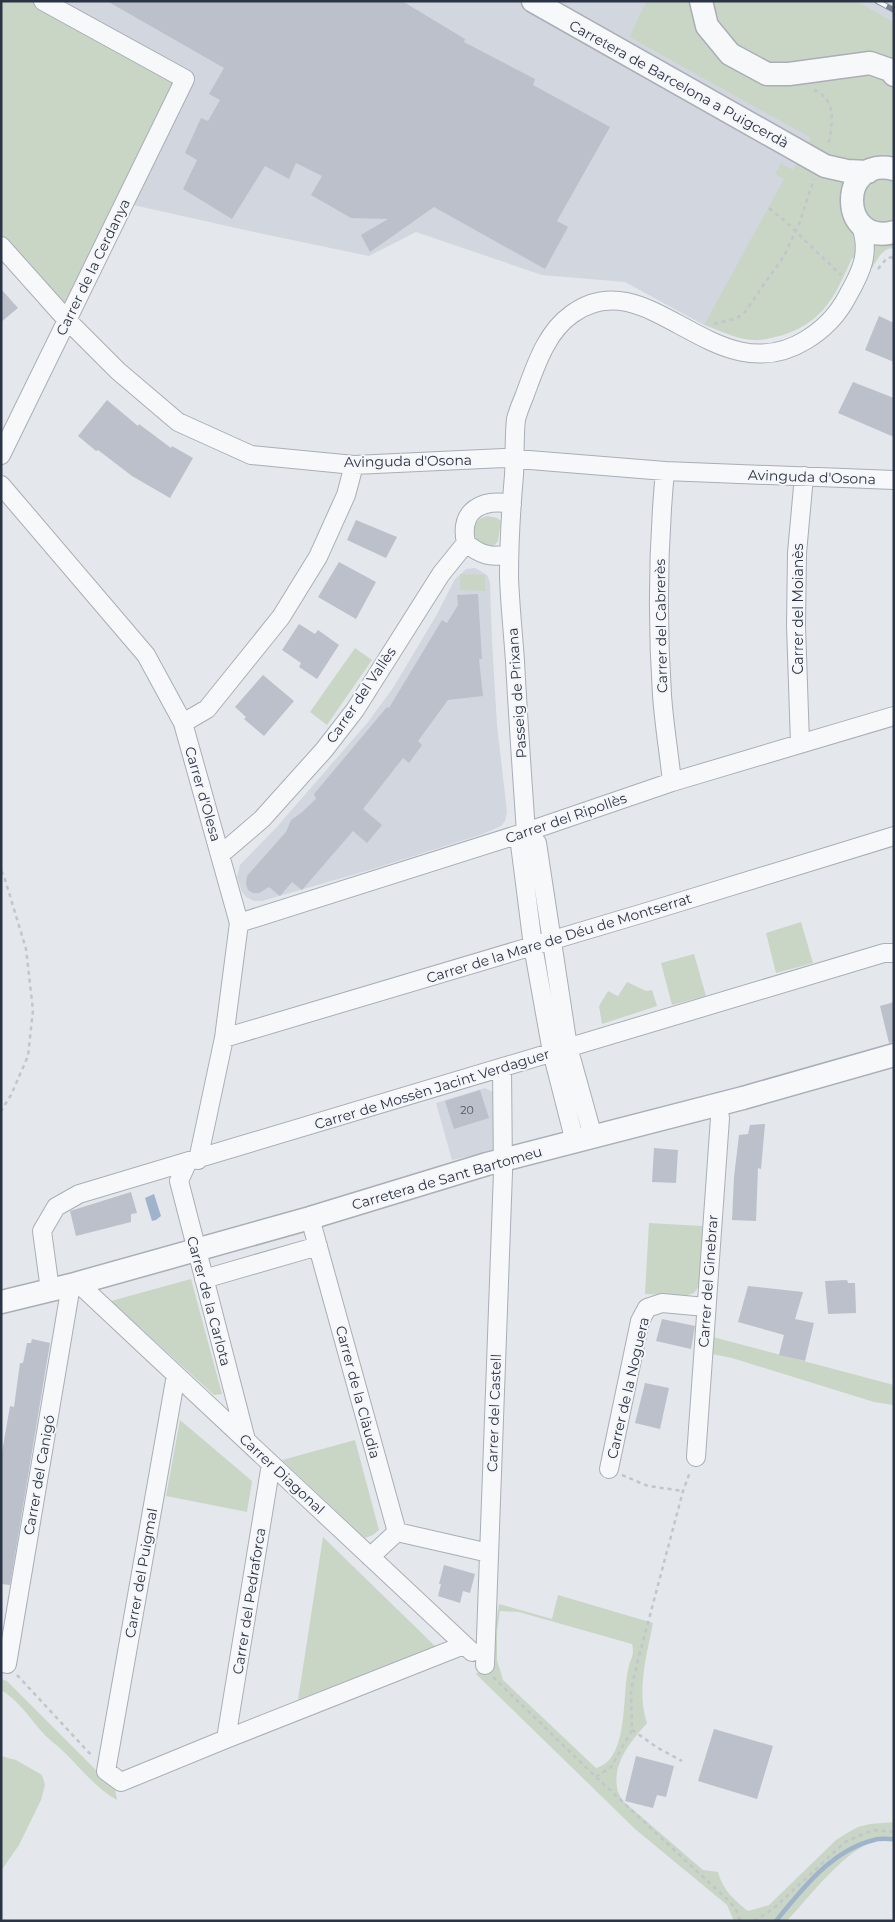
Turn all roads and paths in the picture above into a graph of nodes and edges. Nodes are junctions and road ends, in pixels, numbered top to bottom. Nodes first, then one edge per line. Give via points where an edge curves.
1 (43, 1) edge
2 (533, 1) edge
3 (701, 1) edge
4 (894, 75) edge
5 (884, 166) edge
6 (820, 172) junction
7 (851, 202) junction
8 (769, 208) dead end
9 (860, 223) junction
10 (796, 231) junction
11 (892, 233) edge
12 (1, 246) edge
13 (862, 263) junction
14 (846, 280) dead end
15 (67, 320) junction
16 (712, 325) dead end
17 (1, 454) edge
18 (515, 459) junction
19 (354, 465) junction
20 (665, 471) junction
21 (804, 476) junction
22 (894, 480) edge
23 (1, 485) edge
24 (512, 504) junction
25 (466, 543) junction
26 (509, 554) junction
27 (894, 716) edge
28 (183, 723) junction
29 (800, 742) junction
30 (672, 782) junction
31 (526, 832) junction
32 (894, 836) edge
33 (220, 855) junction
34 (1, 872) edge
35 (239, 923) junction
36 (551, 940) junction
37 (533, 946) junction
38 (894, 953) edge
39 (224, 1038) junction
40 (560, 1050) junction
41 (894, 1055) edge
42 (502, 1069) junction
43 (718, 1105) junction
44 (1, 1110) edge
45 (584, 1140) junction
46 (504, 1160) junction
47 (192, 1161) junction
48 (310, 1218) junction
49 (318, 1246) junction
50 (196, 1250) junction
51 (204, 1279) junction
52 (66, 1286) junction
53 (1, 1302) edge
54 (706, 1307) junction
55 (176, 1375) junction
56 (246, 1440) junction
57 (696, 1457) joint
58 (271, 1464) junction
59 (609, 1469) joint
60 (683, 1491) junction
61 (397, 1532) junction
62 (489, 1553) junction
63 (370, 1557) junction
64 (464, 1645) junction
65 (7, 1664) joint
66 (485, 1665) junction
67 (632, 1730) junction
68 (226, 1739) junction
69 (682, 1761) dead end
70 (106, 1771) junction
71 (596, 1777) junction
72 (894, 1832) edge
73 (740, 1921) edge
74 (754, 1921) edge

1 - 15 street, Carrer de la Cerdanya via 185,80
2 - 6 street, Carretera de Barcelona a Puigcerdà
3 - 4 street via 707,26 730,54 767,74 870,63 890,70
5 - 6 street, Carretera de Barcelona a Puigcerdà
5 - 7 street via 855,186
6 - 7 street, Carretera de Barcelona a Puigcerdà via 843,187
6 - 10 path
7 - 9 street, Carretera de Barcelona a Puigcerdà
8 - 10 path
9 - 11 street via 874,232
9 - 13 street via 866,246
10 - 14 path
10 - 16 path via 784,256 745,312 737,318
11 - 13 street
12 - 15 street, Avinguda d'Osona
13 - 18 street via 854,284 832,320 802,342 772,352 755,354 713,344 632,302 613,300 584,306 556,328 538,362 516,418
15 - 17 street, Carrer de la Cerdanya
15 - 19 street, Avinguda d'Osona via 118,372 178,422 251,455
18 - 19 street, Avinguda d'Osona
18 - 20 street, Avinguda d'Osona
18 - 24 street
19 - 28 street via 346,495 318,557 281,617 207,709
20 - 21 street, Avinguda d'Osona
20 - 30 street, Carrer del Cabrerès via 658,604 662,696
21 - 22 street, Avinguda d'Osona
21 - 29 street, Carrer del Moianès via 797,552
23 - 28 street, Carrer d'Olesa via 146,655
24 - 25 street via 482,504 477,507 465,521
24 - 26 street
25 - 26 street via 481,554
25 - 33 street, Carrer del Vallès via 441,574 355,710 329,743 262,819
26 - 31 street, Passeig de Prixana
27 - 29 street, Carrer del Ripollès
28 - 33 street, Carrer d'Olesa
29 - 30 street, Carrer del Ripollès
30 - 31 street, Carrer del Ripollès
31 - 35 street, Carrer del Ripollès
31 - 36 street, Passeig de Prixana via 537,843
31 - 37 street, Passeig de Prixana via 520,844
32 - 36 street, Carrer de la Mare de Déu de Montserrat
33 - 35 street, Carrer d'Olesa
34 - 44 path via 26,949 33,1010 28,1056
35 - 39 street, Carrer d'Olesa
36 - 37 street, Carrer de la Mare de Déu de Montserrat
36 - 40 street, Passeig de Prixana
37 - 39 street, Carrer de la Mare de Déu de Montserrat
37 - 40 street, Passeig de Prixana
38 - 40 street, Carrer de Mossèn Jacint Verdaguer via 884,953
39 - 47 street, Carrer d'Olesa
40 - 42 street, Carrer de Mossèn Jacint Verdaguer
40 - 45 street, Passeig de Prixana
41 - 43 street, Carretera de Sant Bartomeu
42 - 46 street, Carrer del Castell
42 - 47 street, Carrer de Mossèn Jacint Verdaguer
43 - 45 street, Carretera de Sant Bartomeu
43 - 54 street, Carrer del Ginebrar via 720,1118
45 - 46 street, Carretera de Sant Bartomeu
46 - 48 street, Carretera de Sant Bartomeu
46 - 62 street, Carrer del Castell
47 - 50 street, Carrer de la Carlota via 179,1181
47 - 52 street, Carrer de Mossèn Jacint Verdaguer via 79,1194 56,1206 42,1231
48 - 49 street, Carrer de la Clàudia
48 - 50 street, Carretera de Sant Bartomeu
49 - 51 street
49 - 61 street, Carrer de la Clàudia
50 - 51 street, Carrer de la Carlota
50 - 52 street, Carretera de Sant Bartomeu
51 - 56 street, Carrer de la Carlota
52 - 53 street, Carretera de Sant Bartomeu
52 - 55 street, Carrer Diagonal
52 - 65 street, Carrer del Canigó
54 - 57 street, Carrer del Ginebrar
54 - 59 street, Carrer de la Noguera via 662,1303 647,1308 640,1321
55 - 56 street, Carrer Diagonal
55 - 70 street, Carrer del Puigmal
56 - 58 street, Carrer Diagonal
57 - 60 path
58 - 63 street, Carrer Diagonal
58 - 68 street, Carrer del Pedraforca
59 - 60 path via 648,1486
60 - 67 path via 631,1690
61 - 62 street
61 - 63 street
62 - 66 street, Carrer del Castell
63 - 64 street, Carrer Diagonal
64 - 66 street, Carrer Diagonal
64 - 68 street
65 - 70 path
66 - 71 path via 497,1682
67 - 69 path
67 - 71 path via 611,1767
68 - 70 street via 121,1782
71 - 73 path via 730,1902
72 - 74 path via 873,1830 845,1842 773,1910

